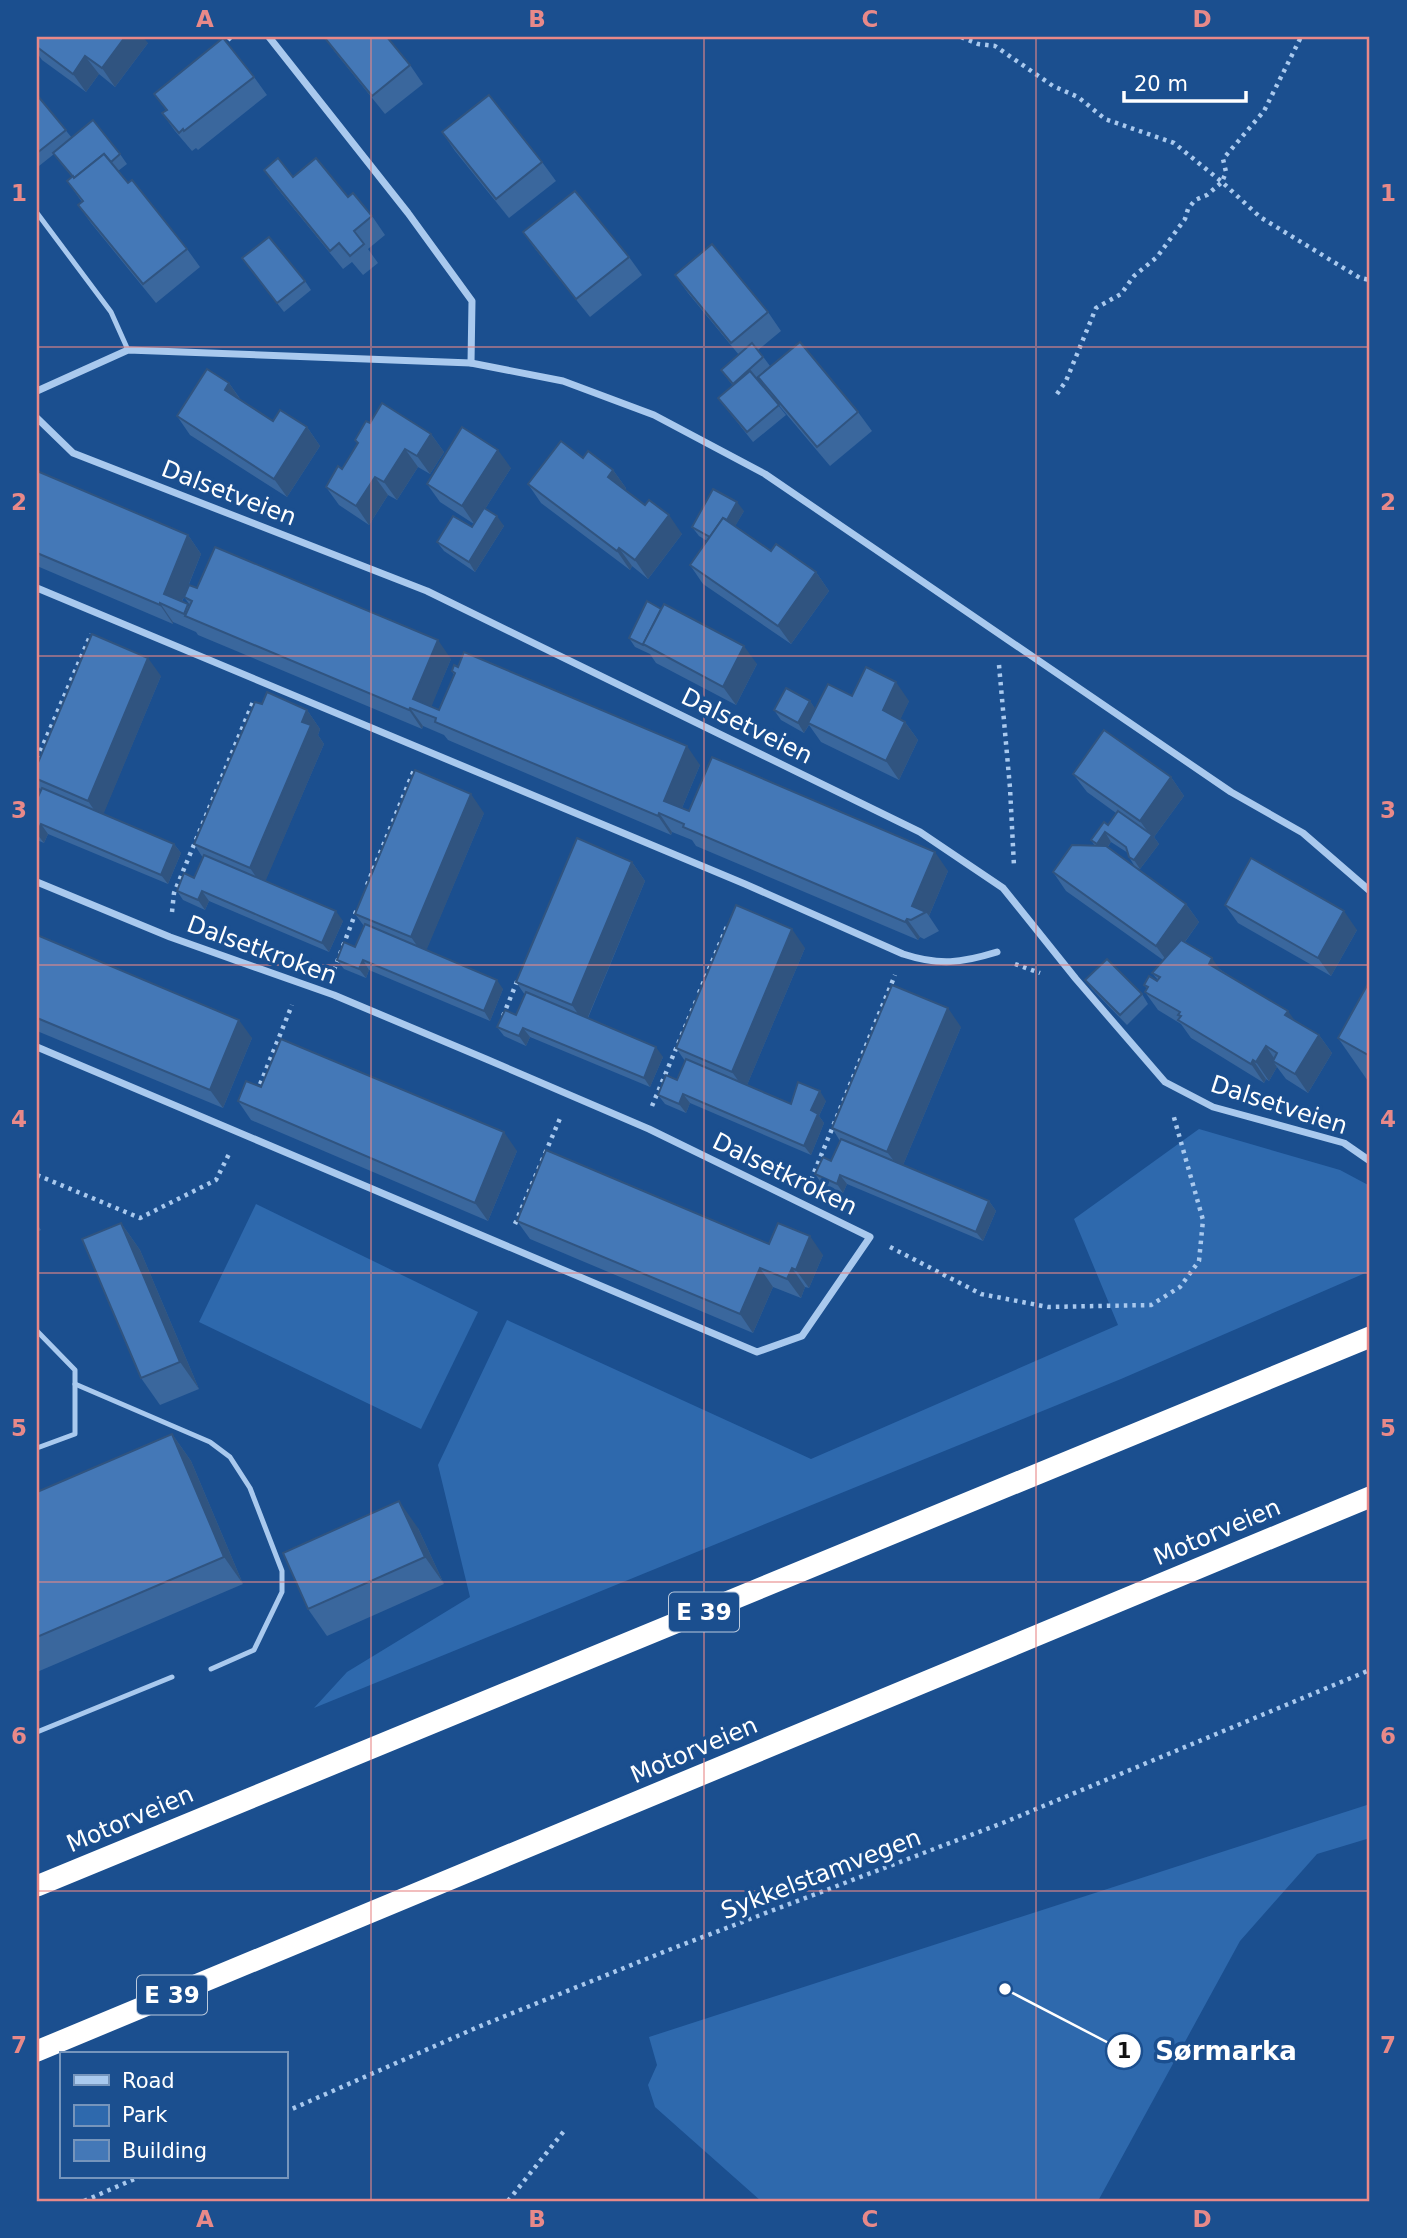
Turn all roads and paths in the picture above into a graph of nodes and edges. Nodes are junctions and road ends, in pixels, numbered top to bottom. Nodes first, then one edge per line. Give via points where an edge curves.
1 (231, 37) edge
2 (269, 37) edge
3 (961, 37) edge
4 (1301, 37) edge
5 (221, 46) edge
6 (1222, 181) junction
7 (37, 213) edge
8 (1370, 280) edge
9 (128, 350) junction
10 (471, 363) junction
11 (37, 391) edge
12 (1057, 394) dead end
13 (37, 418) edge
14 (37, 588) edge
15 (100, 614) junction
16 (996, 632) junction
17 (72, 678) junction
18 (78, 681) edge
19 (261, 681) junction
20 (50, 728) junction
21 (57, 731) edge
22 (233, 749) junction
23 (422, 750) junction
24 (240, 752) edge
25 (37, 759) edge
26 (214, 796) junction
27 (223, 800) edge
28 (194, 845) junction
29 (207, 850) edge
30 (375, 866) junction
31 (382, 869) edge
32 (37, 881) edge
33 (745, 884) junction
34 (1003, 888) junction
35 (365, 890) edge
36 (1370, 891) edge
37 (174, 893) dead end
38 (360, 902) edge
39 (356, 914) junction
40 (364, 916) edge
41 (997, 952) dead end
42 (716, 953) junction
43 (904, 954) junction
44 (723, 956) edge
45 (334, 966) edge
46 (522, 968) edge
47 (517, 981) junction
48 (300, 983) junction
49 (529, 986) edge
50 (696, 1001) junction
51 (702, 1004) edge
52 (498, 1026) edge
53 (871, 1032) junction
54 (880, 1036) edge
55 (37, 1047) edge
56 (676, 1047) junction
57 (683, 1050) edge
58 (851, 1080) junction
59 (1165, 1082) junction
60 (860, 1083) edge
61 (570, 1096) junction
62 (652, 1103) dead end
63 (832, 1128) junction
64 (840, 1131) edge
65 (241, 1132) junction
66 (1370, 1161) edge
67 (37, 1175) edge
68 (813, 1175) edge
69 (870, 1237) junction
70 (506, 1246) junction
71 (37, 1331) edge
72 (1370, 1337) edge
73 (75, 1384) junction
74 (37, 1448) edge
75 (1370, 1497) edge
76 (211, 1669) dead end
77 (1370, 1670) edge
78 (172, 1677) dead end
79 (37, 1732) edge
80 (37, 1886) edge
81 (37, 2051) edge
82 (287, 2111) edge
83 (564, 2131) dead end
84 (137, 2178) edge
85 (84, 2201) edge
86 (508, 2201) edge

1 - 5 path
2 - 10 street via 472,301
3 - 6 path via 995,46 1105,119 1174,143
4 - 6 path via 1264,111 1223,159 1226,172
6 - 8 path via 1260,217
6 - 12 path via 1195,200 1157,257 1121,294 1096,308
7 - 9 lane via 111,312
9 - 10 street
9 - 11 street
10 - 16 street via 563,381 654,415 765,474
13 - 34 street, Dalsetveien via 73,453 426,591 920,832
14 - 15 street
15 - 17 path
15 - 19 street
16 - 34 path via 1014,870
16 - 36 street via 1231,792 1303,833
17 - 18 path
17 - 20 path
19 - 22 path
19 - 23 street
20 - 21 path
20 - 25 path
22 - 24 path
22 - 26 path
23 - 30 path
23 - 33 street
26 - 27 path
26 - 28 path
28 - 29 path
28 - 37 path
30 - 31 path
30 - 35 path
32 - 48 street, Dalsetkroken via 170,937
33 - 42 path
33 - 43 street
34 - 59 street, Dalsetveien
38 - 39 path
39 - 40 path
39 - 45 path
41 - 43 street via 965,962 927,961
42 - 44 path
42 - 50 path
43 - 53 path
46 - 47 path
47 - 49 path
47 - 52 path
48 - 61 street, Dalsetkroken
48 - 65 path
50 - 51 path
50 - 56 path
53 - 54 path
53 - 58 path
55 - 65 street, Dalsetkroken
56 - 57 path
56 - 62 path
58 - 60 path
58 - 63 path
59 - 66 street, Dalsetveien via 1213,1107 1344,1143
59 - 69 path via 1203,1220 1199,1262 1180,1287 1151,1305 1048,1307 982,1294
61 - 69 street, Dalsetkroken via 649,1129
61 - 70 path
63 - 64 path
63 - 68 path
65 - 67 path via 216,1180 140,1218
65 - 70 street, Dalsetkroken
69 - 70 street, Dalsetkroken via 802,1336 757,1352
71 - 73 lane via 75,1370
72 - 80 highway, Motorveien / E 39
73 - 74 lane via 75,1434
73 - 76 lane via 210,1443 230,1457 250,1488 282,1571 282,1592 254,1650
75 - 81 highway, Motorveien / E 39
77 - 82 path, Sykkelstamvegen via 1005,1822 515,2012
78 - 79 lane
83 - 86 path
84 - 85 path

